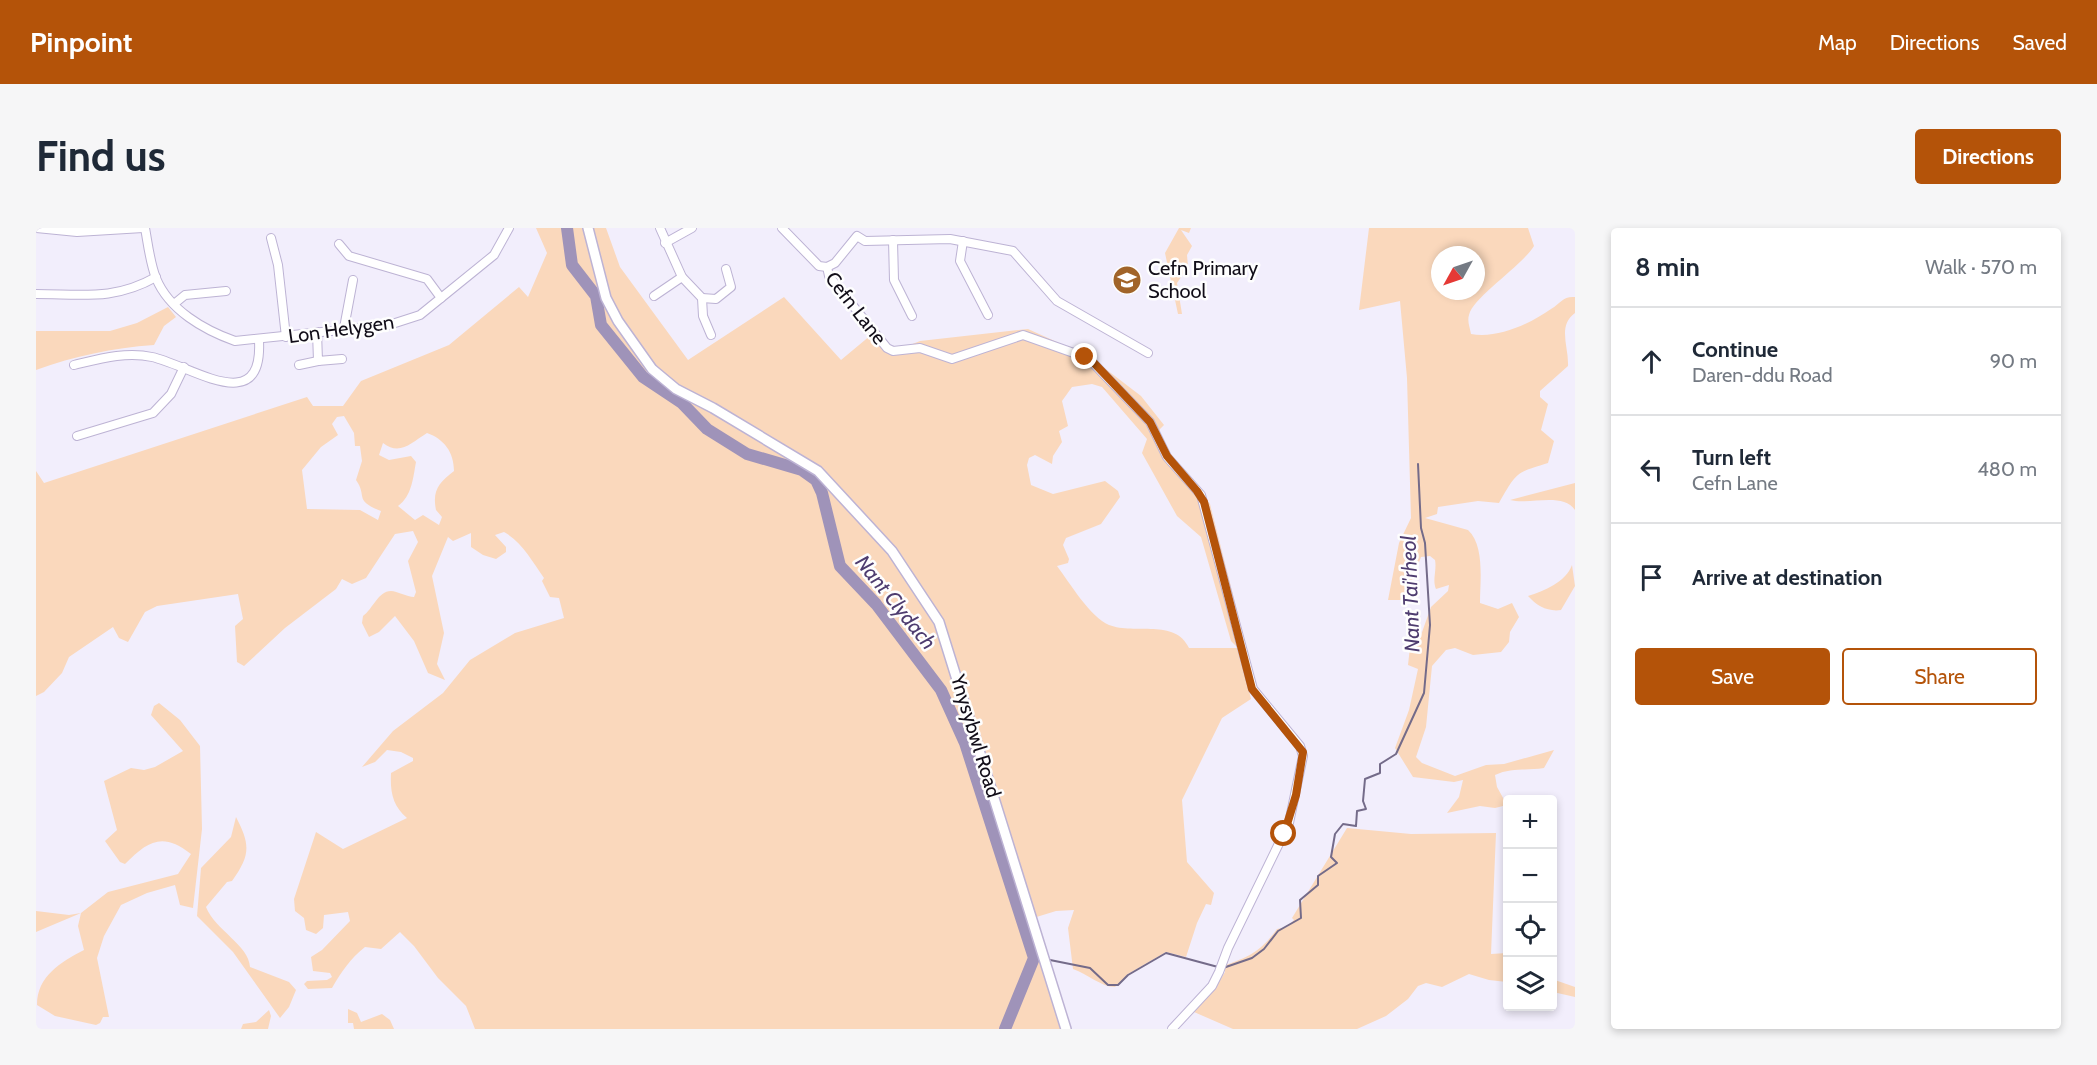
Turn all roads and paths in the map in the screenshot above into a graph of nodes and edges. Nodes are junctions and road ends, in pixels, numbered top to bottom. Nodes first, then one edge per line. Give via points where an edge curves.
1 (36, 228) edge
2 (45, 228) edge
3 (144, 228) edge
4 (509, 228) edge
5 (588, 228) edge
6 (660, 228) edge
7 (692, 228) edge
8 (903, 228) edge
9 (783, 229) edge
10 (859, 232) edge
11 (272, 238) dead end
12 (903, 239) junction
13 (893, 240) junction
14 (963, 241) junction
15 (665, 243) junction
16 (339, 244) dead end
17 (827, 267) junction
18 (726, 269) dead end
19 (156, 277) junction
20 (682, 278) junction
21 (353, 279) dead end
22 (226, 291) dead end
23 (656, 292) dead end
24 (36, 294) edge
25 (441, 298) junction
26 (702, 298) junction
27 (174, 304) junction
28 (988, 315) dead end
29 (912, 316) dead end
30 (344, 328) junction
31 (316, 332) junction
32 (711, 335) dead end
33 (286, 337) junction
34 (260, 340) junction
35 (1148, 353) dead end
36 (342, 359) dead end
37 (318, 361) junction
38 (74, 365) dead end
39 (299, 365) dead end
40 (184, 367) junction
41 (77, 436) dead end
42 (1066, 1029) edge
43 (1172, 1029) edge

1 - 2 street
2 - 3 street via 77,232
3 - 19 street
4 - 25 street, Lon Helygen via 494,255
5 - 42 main road, Ynysybwl Road via 606,298 652,369 676,389 818,471 892,551 939,622
6 - 15 street
7 - 15 street
8 - 12 street
9 - 17 street, Cefn Lane via 819,266
10 - 13 street via 866,241
10 - 17 street via 835,263
11 - 33 street
12 - 13 street
12 - 14 street
13 - 29 street via 894,280
14 - 28 street via 960,261
14 - 35 street via 1013,251 1057,301
15 - 20 street
16 - 25 street via 349,256 427,279
17 - 43 street, Cefn Lane via 829,276 893,351 920,348 952,359 1023,335 1094,363 1150,422 1167,456 1201,495 1252,689 1303,752 1288,823 1219,972 1212,986
18 - 26 street via 731,287 716,299
19 - 24 street via 137,288 106,295
19 - 27 street
20 - 23 street
20 - 26 street
21 - 30 street
22 - 27 street via 185,295
25 - 30 street, Lon Helygen via 420,315 389,325
26 - 32 street via 703,316
27 - 34 street, Lon Helygen via 213,333 235,341
30 - 31 street, Lon Helygen
31 - 33 street, Lon Helygen
31 - 37 street
33 - 34 street, Lon Helygen
34 - 40 street via 254,374 240,382 222,383
36 - 37 street
37 - 39 street
38 - 40 street via 115,355 150,356
40 - 41 street via 171,394 153,413

